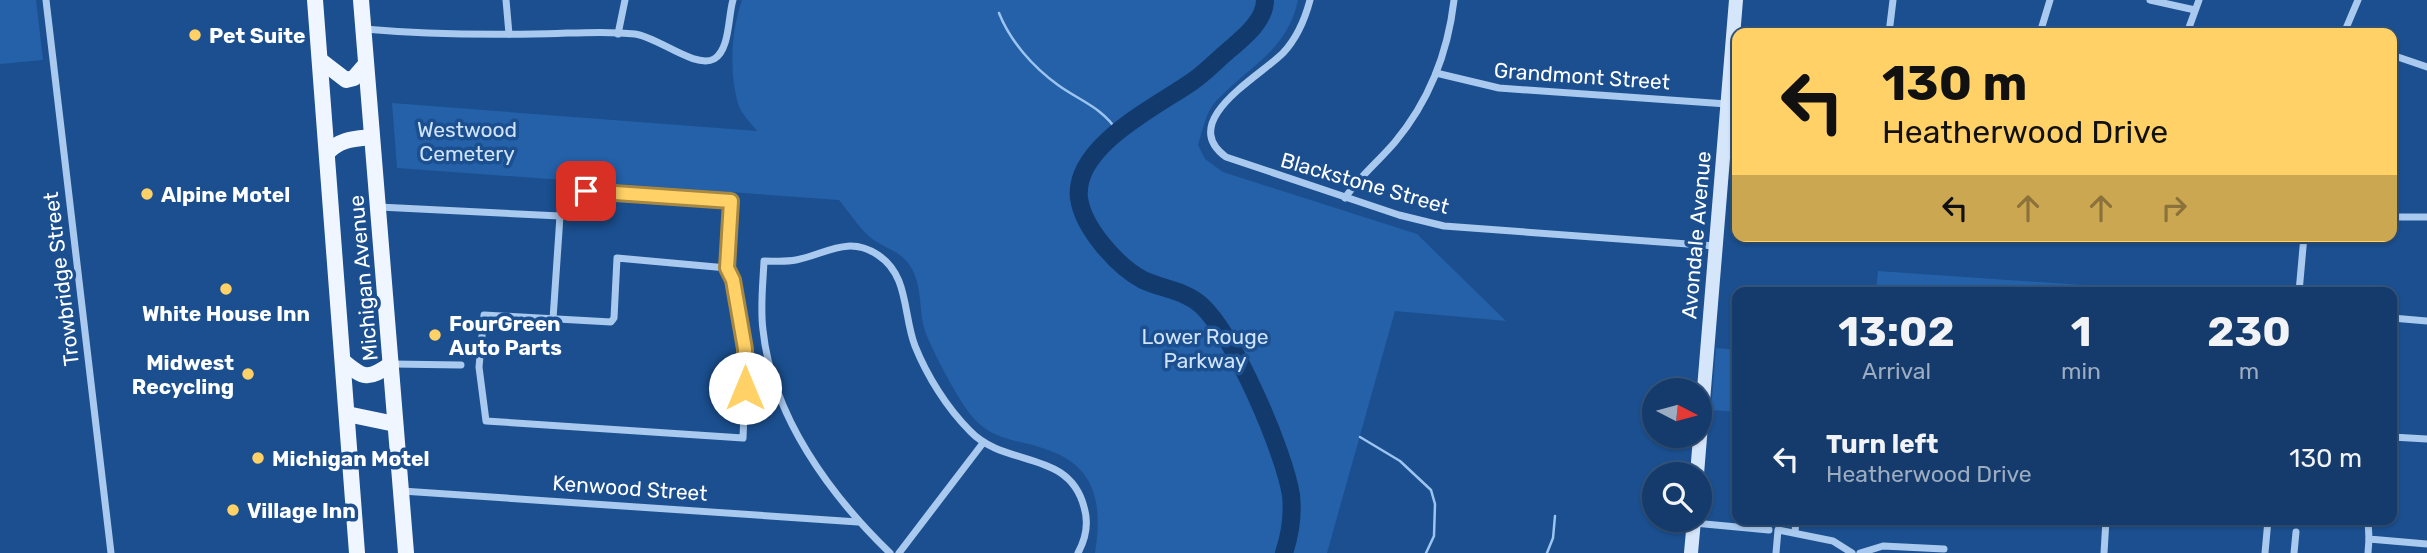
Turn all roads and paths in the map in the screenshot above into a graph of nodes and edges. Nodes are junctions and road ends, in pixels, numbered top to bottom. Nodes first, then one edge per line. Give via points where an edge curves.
1 (46, 0) edge
2 (315, 0) edge
3 (361, 0) edge
4 (506, 0) edge
5 (625, 0) edge
6 (733, 0) edge
7 (1310, 0) edge
8 (1454, 0) edge
9 (1736, 0) edge
10 (1893, 0) edge
11 (2050, 0) edge
12 (2150, 0) edge
13 (2199, 0) edge
14 (2358, 0) edge
15 (2195, 10) junction
16 (1734, 28) edge
17 (1890, 28) edge
18 (2042, 28) edge
19 (2190, 28) edge
20 (2346, 28) edge
21 (363, 29) junction
22 (509, 34) junction
23 (618, 34) junction
24 (1732, 46) edge
25 (2397, 57) edge
26 (320, 60) junction
27 (366, 64) junction
28 (2427, 68) edge
29 (1436, 73) junction
30 (1727, 104) junction
31 (372, 136) junction
32 (327, 153) junction
33 (1345, 198) junction
34 (378, 207) junction
35 (560, 216) junction
36 (2397, 217) edge
37 (2427, 217) edge
38 (2303, 242) edge
39 (1716, 246) junction
40 (727, 268) junction
41 (2299, 287) edge
42 (2397, 318) edge
43 (553, 319) junction
44 (2427, 321) edge
45 (343, 361) junction
46 (391, 364) junction
47 (461, 365) dead end
48 (347, 414) junction
49 (395, 424) junction
50 (2397, 436) edge
51 (2427, 439) edge
52 (983, 443) junction
53 (1698, 462) edge
54 (399, 492) junction
55 (858, 522) junction
56 (1712, 523) edge
57 (1796, 525) edge
58 (2106, 525) edge
59 (2268, 525) edge
60 (2369, 525) edge
61 (1769, 530) dead end
62 (1693, 532) edge
63 (1796, 532) junction
64 (2296, 532) dead end
65 (2370, 539) junction
66 (2427, 544) edge
67 (1944, 549) dead end
68 (111, 553) edge
69 (357, 553) edge
70 (406, 553) edge
71 (890, 553) edge
72 (899, 553) edge
73 (1078, 553) edge
74 (1691, 553) edge
75 (1776, 553) edge
76 (1852, 553) edge
77 (1860, 553) edge
78 (2104, 553) edge
79 (2265, 553) edge
80 (2294, 553) edge
81 (2368, 553) edge

1 - 68 street, Trowbridge Street
2 - 26 main road, Michigan Avenue
3 - 21 main road, Michigan Avenue
4 - 22 street
5 - 23 street
6 - 23 street via 723,48 710,61 691,59 655,40
7 - 33 street, Blackstone Street via 1301,26 1284,52 1216,113 1211,137 1226,157
8 - 29 street
9 - 16 street, Avondale Avenue
10 - 17 street
11 - 18 street
12 - 15 street
13 - 15 street
14 - 20 street
15 - 19 street
21 - 22 street
21 - 27 main road, Michigan Avenue
22 - 23 street
24 - 30 street, Avondale Avenue
25 - 28 street
26 - 27 main road via 346,80
26 - 32 main road, Michigan Avenue
27 - 31 main road, Michigan Avenue
29 - 30 street, Grandmont Street via 1499,88
29 - 33 street via 1404,131
30 - 39 street, Avondale Avenue
31 - 32 main road via 336,143
31 - 34 main road, Michigan Avenue
32 - 45 main road, Michigan Avenue
33 - 39 street, Blackstone Street via 1466,229
34 - 35 street
34 - 46 main road, Michigan Avenue
35 - 40 street via 562,190 731,201
35 - 43 street
36 - 37 street
38 - 41 street
39 - 53 street, Avondale Avenue
40 - 43 street via 617,258 611,322
40 - 43 street via 746,356 743,438 486,421 479,367 484,315
42 - 44 street
45 - 46 main road via 358,374 370,376
45 - 48 main road, Michigan Avenue
46 - 47 street
46 - 49 main road, Michigan Avenue
48 - 49 main road
48 - 69 main road, Michigan Avenue
49 - 54 main road, Michigan Avenue
50 - 51 street
52 - 55 street via 955,414 925,367 909,331 900,283 884,260 865,248 846,245 797,260 764,261 762,329 777,388 811,457
52 - 72 street
52 - 73 street via 1006,454 1045,462 1069,479 1086,517 1085,538
54 - 55 street, Kenwood Street
54 - 70 main road, Michigan Avenue
55 - 71 street
56 - 61 street
57 - 63 street
58 - 78 street
59 - 79 street
60 - 65 street
62 - 74 street
63 - 75 street via 1778,530
63 - 76 street via 1833,541
64 - 80 street
65 - 66 street
65 - 81 street
67 - 77 street via 1883,546

